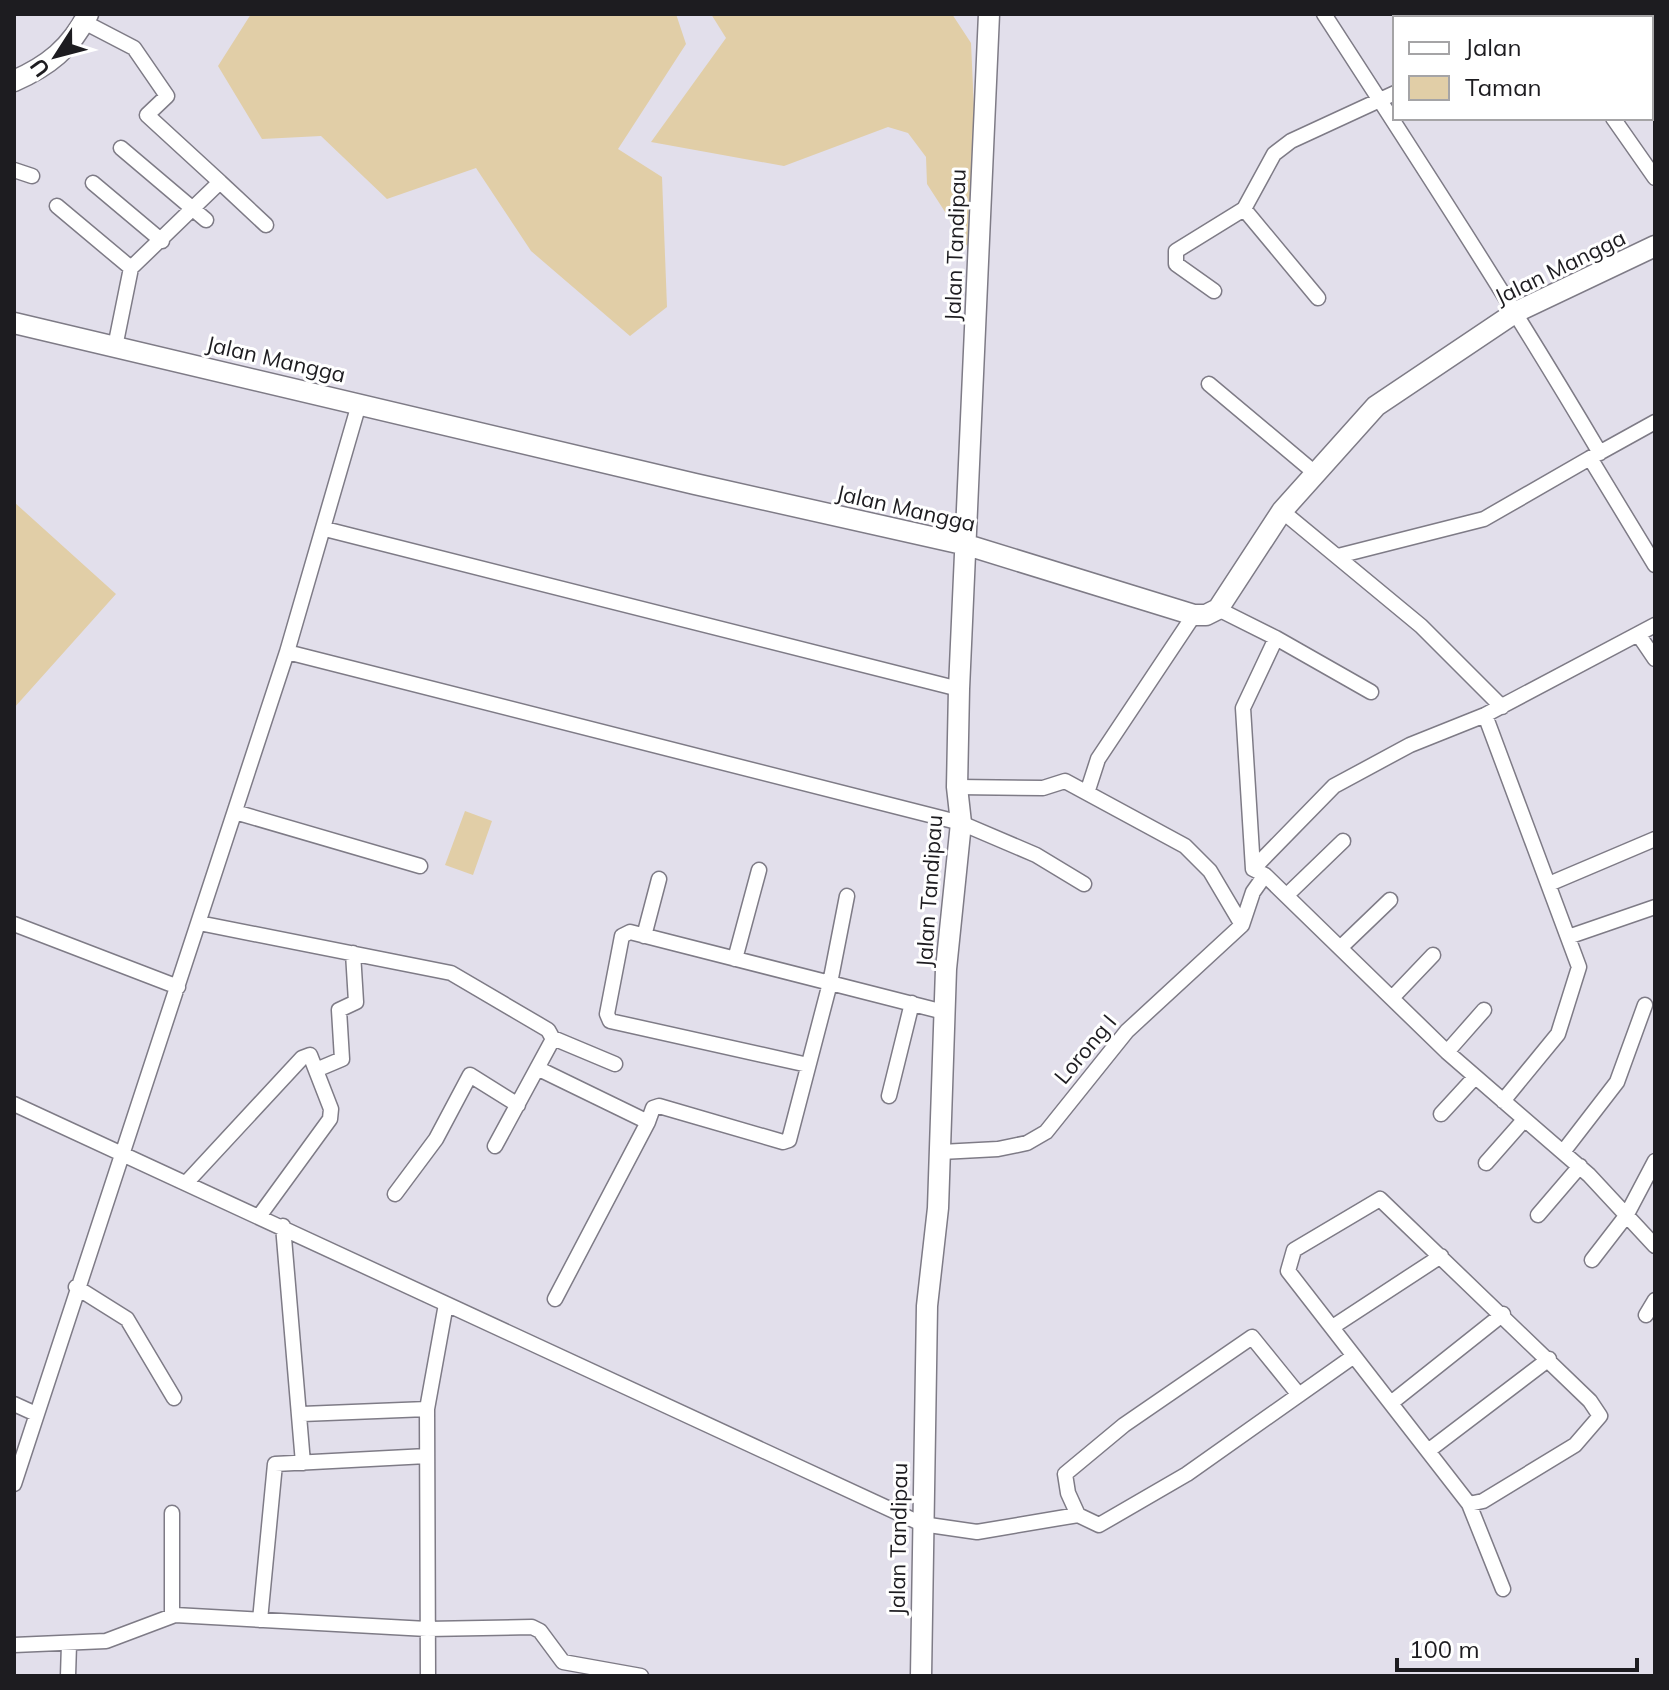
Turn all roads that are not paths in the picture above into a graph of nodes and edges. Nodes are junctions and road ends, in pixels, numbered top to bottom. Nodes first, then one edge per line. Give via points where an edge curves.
1 (989, 14) edge
2 (1324, 14) edge
3 (86, 18) edge
4 (14, 81) edge
5 (1393, 94) edge
6 (1380, 100) junction
7 (1614, 120) edge
8 (121, 148) dead end
9 (14, 170) edge
10 (32, 176) dead end
11 (1655, 178) edge
12 (220, 182) junction
13 (93, 183) dead end
14 (57, 206) dead end
15 (192, 209) junction
16 (1244, 209) junction
17 (206, 220) dead end
18 (266, 225) dead end
19 (162, 241) junction
20 (1655, 246) edge
21 (131, 268) junction
22 (1214, 291) dead end
23 (1318, 298) dead end
24 (1516, 312) junction
25 (14, 323) edge
26 (115, 347) junction
27 (1209, 384) dead end
28 (359, 404) junction
29 (1655, 422) edge
30 (1595, 456) junction
31 (1315, 473) junction
32 (1282, 511) junction
33 (325, 529) junction
34 (967, 545) junction
35 (1338, 556) junction
36 (1655, 565) edge
37 (1218, 609) junction
38 (1194, 615) junction
39 (1655, 625) edge
40 (1638, 634) junction
41 (1276, 638) junction
42 (287, 652) junction
43 (1655, 659) edge
44 (959, 689) junction
45 (1371, 692) dead end
46 (1502, 707) junction
47 (1485, 715) junction
48 (957, 787) junction
49 (1087, 793) junction
50 (235, 812) junction
51 (961, 823) junction
52 (1655, 839) edge
53 (1343, 841) dead end
54 (420, 866) dead end
55 (759, 870) dead end
56 (1259, 872) junction
57 (659, 879) dead end
58 (1084, 884) dead end
59 (1549, 884) junction
60 (1287, 895) junction
61 (847, 896) dead end
62 (1390, 900) dead end
63 (1655, 907) edge
64 (199, 923) junction
65 (14, 924) edge
66 (1242, 925) junction
67 (644, 936) junction
68 (1568, 937) junction
69 (1340, 948) junction
70 (353, 953) junction
71 (1433, 955) dead end
72 (735, 959) junction
73 (830, 983) junction
74 (178, 987) junction
75 (1392, 998) junction
76 (912, 1003) junction
77 (1645, 1005) dead end
78 (1484, 1010) dead end
79 (944, 1012) junction
80 (553, 1038) junction
81 (1447, 1052) junction
82 (615, 1064) dead end
83 (808, 1065) junction
84 (539, 1069) junction
85 (316, 1070) junction
86 (1475, 1077) junction
87 (889, 1096) dead end
88 (1503, 1101) junction
89 (14, 1104) edge
90 (518, 1105) junction
91 (1441, 1114) dead end
92 (1524, 1120) junction
93 (648, 1122) junction
94 (495, 1146) dead end
95 (941, 1152) junction
96 (1563, 1152) junction
97 (121, 1155) junction
98 (1655, 1161) edge
99 (1486, 1163) dead end
100 (1580, 1166) junction
101 (187, 1182) junction
102 (395, 1194) dead end
103 (260, 1215) junction
104 (1538, 1215) dead end
105 (1626, 1216) junction
106 (283, 1226) junction
107 (1655, 1246) edge
108 (1441, 1256) junction
109 (1592, 1260) dead end
110 (76, 1287) junction
111 (555, 1299) dead end
112 (1655, 1300) edge
113 (446, 1304) junction
114 (1503, 1314) junction
115 (1646, 1315) dead end
116 (1334, 1326) junction
117 (1354, 1356) junction
118 (1549, 1359) junction
119 (1299, 1395) junction
120 (174, 1398) dead end
121 (1391, 1403) junction
122 (14, 1404) edge
123 (427, 1409) junction
124 (36, 1414) junction
125 (302, 1414) junction
126 (1428, 1451) junction
127 (427, 1456) junction
128 (303, 1463) junction
129 (14, 1484) edge
130 (1469, 1504) junction
131 (172, 1513) dead end
132 (1078, 1515) junction
133 (922, 1524) junction
134 (1503, 1589) dead end
135 (172, 1616) junction
136 (260, 1620) junction
137 (427, 1629) junction
138 (69, 1644) junction
139 (14, 1645) edge
140 (68, 1676) edge
141 (428, 1676) edge
142 (629, 1676) edge
143 (641, 1676) edge
144 (921, 1676) edge

1 - 34 street, Jalan Tandipau
2 - 6 street
3 - 4 street via 51,62
3 - 12 street via 134,48 167,96 147,115
5 - 6 street
6 - 16 street via 1274,154
6 - 24 street
7 - 11 street
8 - 15 street
9 - 10 street
12 - 15 street
12 - 18 street
13 - 19 street
14 - 21 street
15 - 17 street
15 - 19 street
16 - 22 street via 1176,251 1176,264
16 - 23 street
19 - 21 street
20 - 24 street, Jalan Mangga
21 - 26 street
24 - 30 street
24 - 31 street, Jalan Mangga via 1376,406
25 - 26 street, Jalan Mangga
26 - 28 street, Jalan Mangga
27 - 31 street
28 - 33 street
28 - 34 street, Jalan Mangga
29 - 30 street
30 - 35 street via 1484,519
30 - 36 street
31 - 32 street, Jalan Mangga
32 - 35 street
32 - 37 street, Jalan Mangga
33 - 42 street
33 - 44 street
34 - 38 street, Jalan Mangga
34 - 44 street, Jalan Tandipau
35 - 46 street via 1431,635
37 - 38 street
37 - 41 street
38 - 49 street via 1098,759
39 - 40 street
40 - 43 street
40 - 46 street
41 - 45 street
41 - 56 street via 1243,708
42 - 50 street
42 - 51 street
44 - 48 street, Jalan Tandipau
46 - 47 street
47 - 56 street via 1410,745 1328,790
47 - 59 street
48 - 49 street via 1043,788 1062,780
48 - 51 street, Jalan Tandipau
49 - 66 street via 1200,858
50 - 54 street
50 - 64 street
51 - 58 street via 1036,855
51 - 79 street, Jalan Tandipau
52 - 59 street
53 - 60 street
55 - 72 street
56 - 60 street
56 - 66 street
57 - 67 street
59 - 68 street
60 - 69 street
61 - 73 street
62 - 69 street
63 - 68 street
64 - 70 street
64 - 74 street
65 - 74 street
66 - 95 street, Lorong I via 1127,1031 1046,1132 1027,1143 998,1149
67 - 72 street
67 - 83 street via 628,932 622,938 610,1021
68 - 88 street via 1579,971 1558,1034
69 - 75 street
70 - 80 street via 461,977 545,1027
70 - 85 street via 356,1002 339,1010 342,1059
71 - 75 street
72 - 73 street
73 - 76 street
73 - 83 street
74 - 97 street
75 - 81 street
76 - 79 street
76 - 87 street
77 - 96 street via 1617,1082
78 - 81 street
79 - 95 street, Jalan Tandipau
80 - 82 street
80 - 84 street
81 - 86 street
83 - 93 street via 786,1142 659,1106
84 - 90 street
84 - 93 street
85 - 101 street via 310,1055 302,1058
85 - 103 street via 331,1109 328,1123
86 - 88 street
86 - 91 street
88 - 92 street
89 - 97 street
90 - 94 street
90 - 102 street via 470,1075 436,1139
92 - 96 street
92 - 99 street
93 - 111 street
95 - 133 street, Jalan Tandipau via 927,1306
96 - 100 street
97 - 101 street
97 - 110 street
98 - 105 street
100 - 104 street
100 - 105 street
101 - 103 street
103 - 106 street
105 - 107 street
105 - 109 street
106 - 113 street
106 - 125 street
108 - 114 street
108 - 116 street
108 - 116 street via 1380,1199 1294,1250 1288,1271
110 - 120 street via 127,1319
110 - 124 street
112 - 115 street
113 - 123 street
113 - 133 street
114 - 118 street
114 - 121 street
116 - 117 street
117 - 119 street
117 - 121 street
118 - 126 street
118 - 130 street via 1600,1416 1575,1445
119 - 132 street via 1187,1474 1099,1525
119 - 132 street via 1252,1337 1124,1425 1065,1474
121 - 126 street
122 - 124 street
123 - 125 street
123 - 127 street
124 - 129 street
125 - 128 street
126 - 130 street
127 - 128 street
127 - 137 street
128 - 136 street via 278,1463 273,1468
130 - 134 street
131 - 135 street
132 - 133 street via 977,1532
133 - 144 street, Jalan Tandipau
135 - 136 street
135 - 138 street via 113,1639
136 - 137 street
137 - 141 street
137 - 142 street via 537,1628 563,1662
138 - 139 street
138 - 140 street
142 - 143 street

